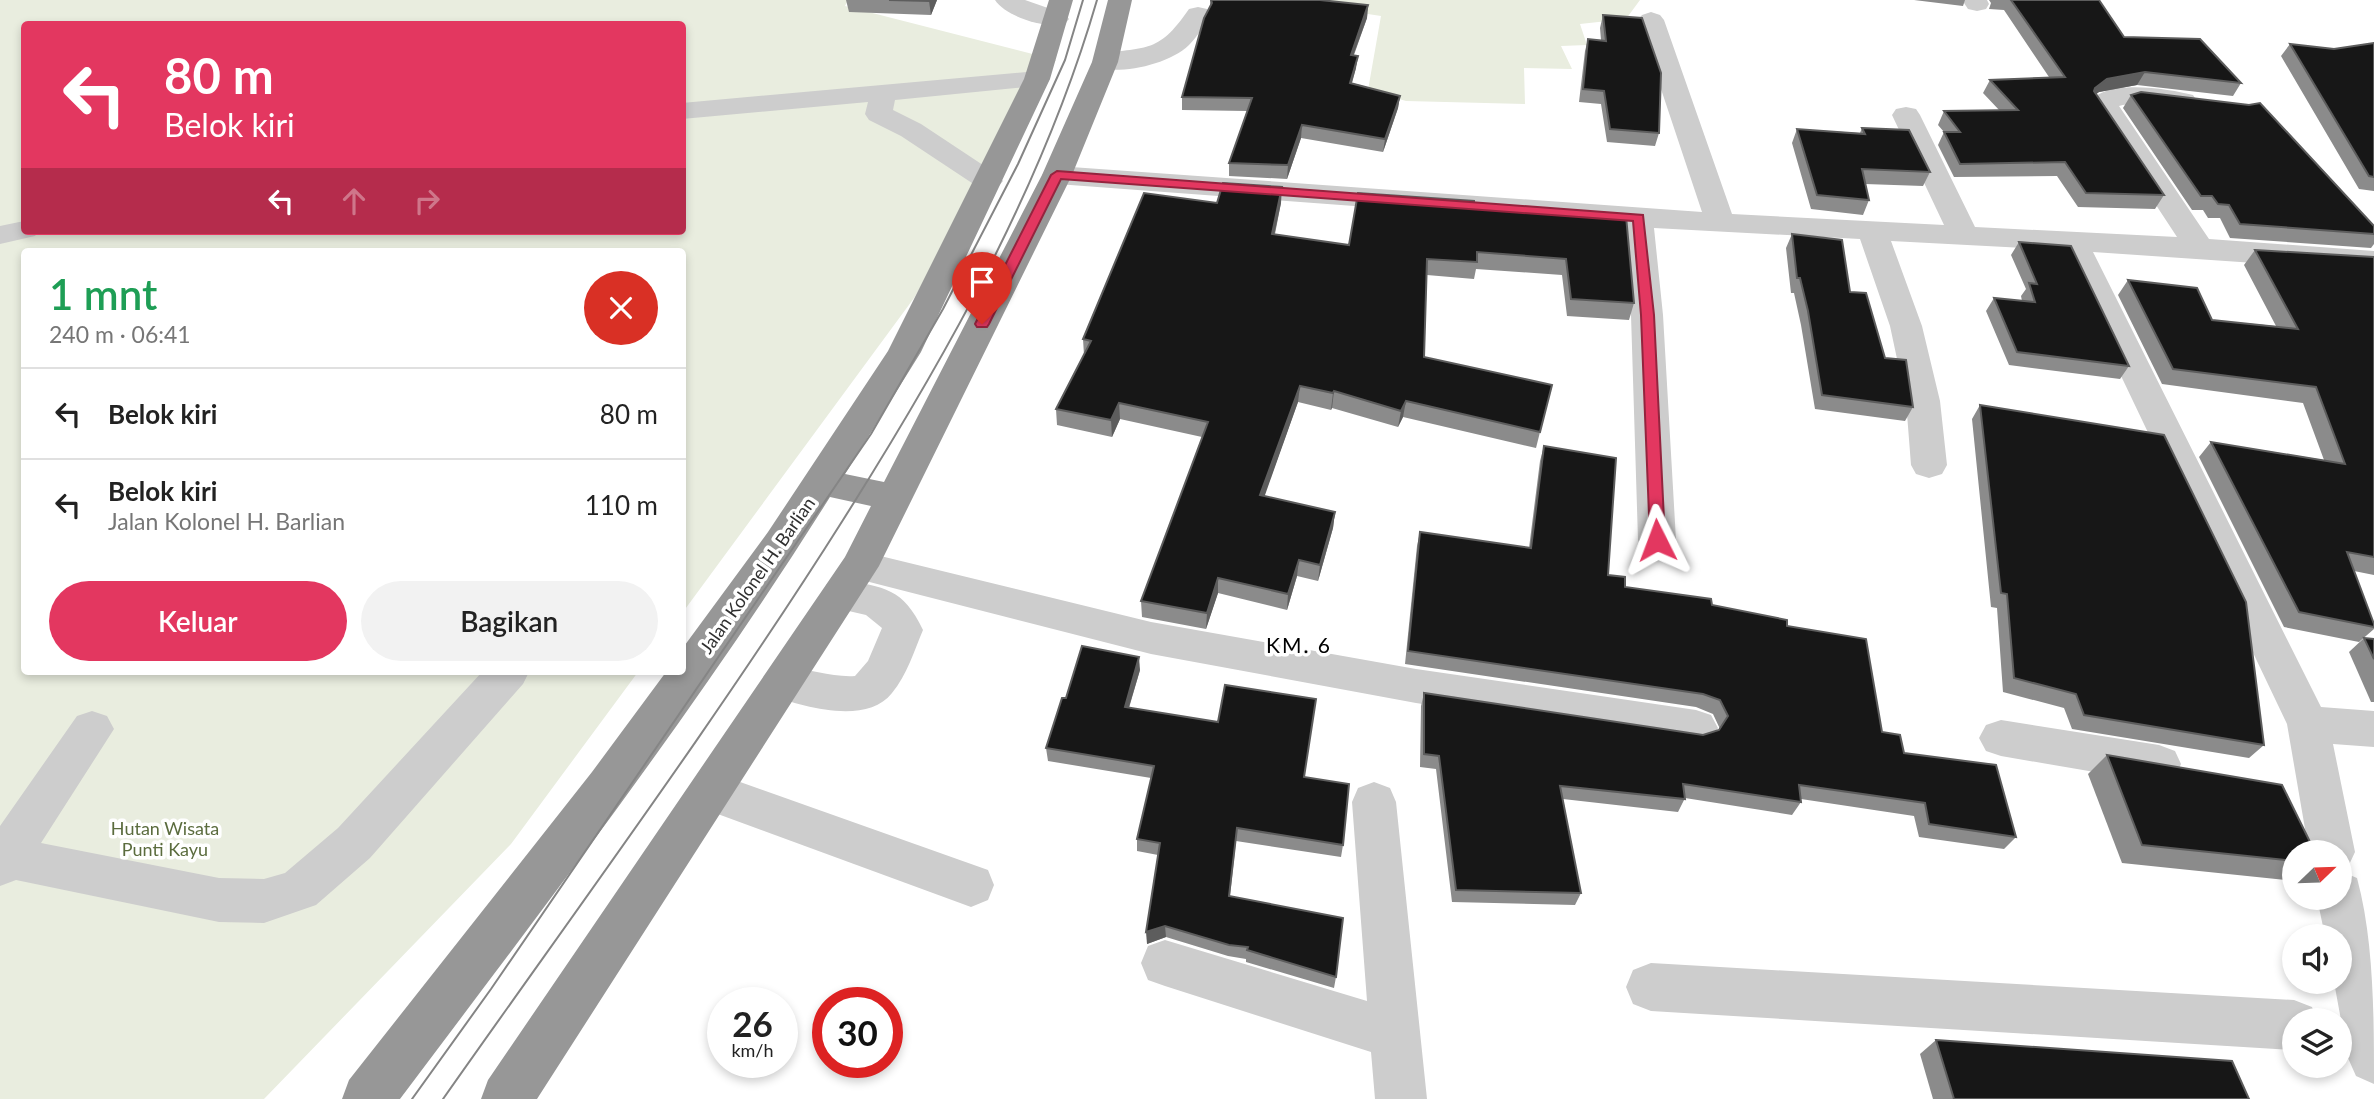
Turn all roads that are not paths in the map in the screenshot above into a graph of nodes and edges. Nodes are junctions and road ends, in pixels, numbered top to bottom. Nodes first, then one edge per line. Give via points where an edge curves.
1 (1007, 0) edge
2 (1120, 0) edge
3 (1059, 9) edge
4 (1198, 14) dead end
5 (1651, 20) dead end
6 (1105, 62) junction
7 (1037, 79) junction
8 (881, 104) junction
9 (2215, 105) edge
10 (686, 111) edge
11 (1906, 115) dead end
12 (686, 127) edge
13 (1057, 175) junction
14 (988, 181) junction
15 (1639, 218) junction
16 (1720, 222) junction
17 (21, 231) edge
18 (1872, 231) junction
19 (0, 235) edge
20 (1964, 236) junction
21 (2072, 240) junction
22 (2199, 248) junction
23 (2374, 261) edge
24 (1929, 465) dead end
25 (822, 482) junction
26 (894, 498) junction
27 (1657, 540) dead end
28 (850, 580) junction
29 (505, 675) edge
30 (784, 683) junction
31 (2308, 724) junction
32 (1696, 728) dead end
33 (92, 729) dead end
34 (2374, 729) edge
35 (2001, 738) dead end
36 (2197, 771) edge
37 (712, 792) junction
38 (1374, 802) dead end
39 (2326, 840) edge
40 (3, 861) edge
41 (971, 885) dead end
42 (2342, 910) edge
43 (1165, 963) dead end
44 (1651, 987) dead end
45 (2282, 1024) edge
46 (1396, 1035) junction
47 (2360, 1039) edge
48 (368, 1099) edge
49 (507, 1099) edge
50 (1401, 1099) edge

1 - 3 street via 1024,10
2 - 6 highway
3 - 7 highway, Jalan Kolonel H. Barlian
4 - 6 street via 1186,37 1153,56
5 - 16 street
6 - 13 highway
7 - 8 street
7 - 14 highway, Jalan Kolonel H. Barlian
8 - 10 street via 782,100
8 - 12 street
8 - 14 street via 911,130
9 - 22 street via 2133,94 2103,103
11 - 20 street
13 - 15 street
13 - 26 highway
14 - 25 highway, Jalan Kolonel H. Barlian via 904,352
15 - 16 street
15 - 27 street
16 - 18 street
17 - 19 street
18 - 20 street
18 - 24 street via 1906,326 1923,401
20 - 21 street
21 - 22 street
21 - 31 street
22 - 23 street
25 - 26 highway
25 - 48 highway, Jalan Kolonel H. Barlian via 608,786
26 - 28 highway
28 - 30 highway
28 - 30 street via 898,614 903,630 875,685 859,692 825,694
28 - 32 street via 1416,686
29 - 40 street via 354,843 299,890 264,901 219,900
30 - 37 highway
31 - 34 street
31 - 39 street via 2300,788
33 - 40 street
35 - 36 street
37 - 41 street
37 - 49 highway
38 - 46 street
42 - 47 street
43 - 46 street
44 - 45 street
46 - 50 street

